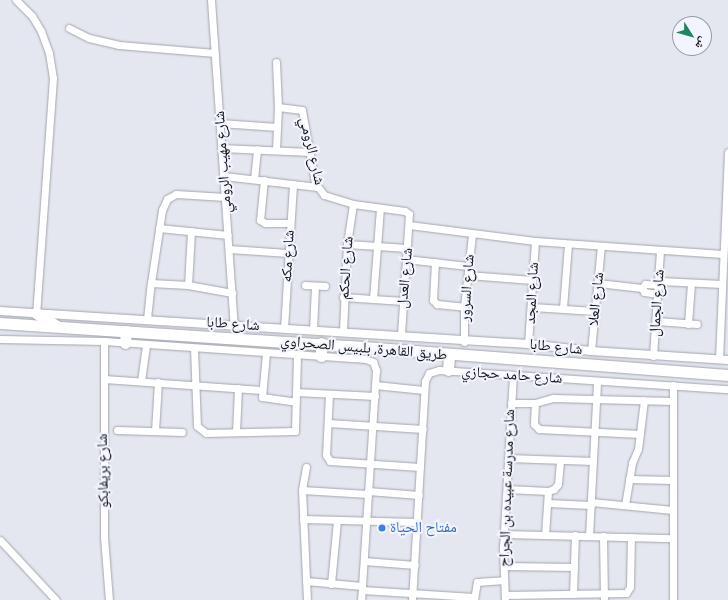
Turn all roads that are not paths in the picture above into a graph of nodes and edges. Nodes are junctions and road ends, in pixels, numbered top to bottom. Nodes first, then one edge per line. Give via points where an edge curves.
1 (16, 0) edge
2 (211, 0) edge
3 (69, 28) dead end
4 (215, 53) junction
5 (276, 62) dead end
6 (278, 107) junction
7 (220, 123) junction
8 (277, 127) junction
9 (222, 148) junction
10 (257, 149) junction
11 (276, 150) junction
12 (310, 152) junction
13 (728, 152) edge
14 (728, 171) edge
15 (224, 176) junction
16 (254, 179) junction
17 (264, 180) junction
18 (293, 184) junction
19 (317, 188) junction
20 (225, 197) junction
21 (353, 204) junction
22 (380, 208) junction
23 (410, 222) junction
24 (290, 223) junction
25 (159, 228) junction
26 (191, 231) junction
27 (472, 234) junction
28 (228, 236) junction
29 (535, 242) junction
30 (347, 244) junction
31 (568, 244) junction
32 (376, 246) junction
33 (601, 246) junction
34 (407, 248) junction
35 (229, 249) junction
36 (660, 250) junction
37 (288, 253) junction
38 (723, 254) junction
39 (406, 259) junction
40 (435, 262) junction
41 (468, 266) junction
42 (468, 275) junction
43 (532, 280) junction
44 (598, 283) junction
45 (660, 283) junction
46 (691, 283) junction
47 (151, 284) junction
48 (722, 284) junction
49 (188, 285) junction
50 (305, 286) dead end
51 (315, 286) junction
52 (325, 286) dead end
53 (642, 288) junction
54 (232, 293) junction
55 (659, 294) junction
56 (343, 297) junction
57 (373, 299) junction
58 (403, 301) junction
59 (464, 307) junction
60 (532, 307) junction
61 (563, 308) junction
62 (0, 311) edge
63 (595, 311) junction
64 (36, 313) junction
65 (147, 319) junction
66 (657, 321) junction
67 (0, 323) edge
68 (688, 324) junction
69 (697, 324) dead end
70 (234, 325) junction
71 (57, 326) junction
72 (284, 328) junction
73 (313, 330) junction
74 (126, 331) junction
75 (343, 331) junction
76 (401, 336) junction
77 (0, 339) edge
78 (104, 341) junction
79 (464, 342) junction
80 (125, 343) junction
81 (321, 344) junction
82 (528, 344) junction
83 (146, 345) junction
84 (194, 348) junction
85 (591, 351) junction
86 (266, 352) junction
87 (297, 354) junction
88 (449, 354) junction
89 (321, 356) junction
90 (653, 356) junction
91 (719, 359) junction
92 (728, 360) edge
93 (448, 370) junction
94 (513, 375) junction
95 (728, 375) edge
96 (104, 379) junction
97 (141, 381) junction
98 (597, 381) junction
99 (158, 382) junction
100 (195, 385) junction
101 (375, 385) junction
102 (673, 385) junction
103 (238, 388) junction
104 (728, 389) edge
105 (262, 390) junction
106 (424, 390) junction
107 (296, 392) junction
108 (329, 394) junction
109 (375, 396) junction
110 (595, 399) junction
111 (644, 400) junction
112 (672, 401) junction
113 (296, 402) junction
114 (511, 403) junction
115 (535, 403) junction
116 (328, 423) junction
117 (373, 426) junction
118 (423, 429) junction
119 (117, 430) dead end
120 (155, 431) junction
121 (182, 432) dead end
122 (236, 432) junction
123 (594, 432) junction
124 (640, 434) junction
125 (508, 458) junction
126 (560, 460) junction
127 (593, 461) junction
128 (370, 464) junction
129 (306, 467) dead end
130 (420, 467) junction
131 (629, 479) junction
132 (672, 480) junction
133 (506, 489) junction
134 (302, 490) junction
135 (548, 491) junction
136 (368, 493) junction
137 (419, 494) junction
138 (548, 503) junction
139 (591, 504) junction
140 (625, 505) junction
141 (673, 510) junction
142 (304, 519) junction
143 (337, 520) junction
144 (366, 521) junction
145 (417, 522) junction
146 (504, 534) junction
147 (545, 535) junction
148 (575, 535) junction
149 (589, 536) junction
150 (603, 536) junction
151 (631, 537) junction
152 (673, 538) junction
153 (0, 540) edge
154 (364, 561) junction
155 (414, 565) junction
156 (504, 566) junction
157 (574, 567) junction
158 (504, 580) junction
159 (306, 581) junction
160 (331, 584) junction
161 (362, 588) junction
162 (573, 594) junction
163 (413, 596) edge
164 (604, 596) edge
165 (505, 597) edge
166 (548, 597) edge
167 (474, 598) edge
168 (56, 600) edge
169 (109, 600) edge
170 (307, 600) edge
171 (361, 600) edge
172 (673, 600) edge

1 - 64 street via 32,16 41,31 49,52 53,78
2 - 4 street, شارع مهيب الرومي
3 - 4 street via 89,38 118,45
4 - 7 street, شارع مهيب الرومي
5 - 6 street
6 - 8 street
6 - 12 street, شارع الرومي via 302,110
7 - 8 street
7 - 9 street, شارع مهيب الرومي
8 - 11 street
9 - 10 street
9 - 15 street, شارع مهيب الرومي
10 - 11 street
10 - 16 street
11 - 12 street
12 - 19 street, شارع الرومي
13 - 14 street
14 - 38 street
15 - 16 street
15 - 20 street, شارع مهيب الرومي
16 - 17 street
17 - 18 street
17 - 24 street via 260,220 265,223
18 - 19 street
18 - 24 street, شارع مكه
19 - 21 street, شارع الرومي via 328,198
20 - 25 street via 170,196 164,203
20 - 28 street, شارع مهيب الرومي
21 - 22 street, شارع الرومي
21 - 30 street, شارع الحكم
22 - 23 street, شارع الرومي via 405,211
22 - 32 street
23 - 27 street
23 - 34 street, شارع العدل
24 - 37 street, شارع مكه
25 - 26 street
25 - 47 street
26 - 28 street
26 - 49 street
27 - 29 street
27 - 41 street, شارع السرور
28 - 35 street, شارع مهيب الرومي
29 - 31 street
29 - 43 street, شارع المجد
30 - 32 street
30 - 56 street, شارع الحكم
31 - 33 street
31 - 61 street
32 - 34 street
32 - 57 street
33 - 36 street
33 - 44 street, شارع العلا
34 - 39 street, شارع العدل
35 - 37 street
35 - 54 street, شارع مهيب الرومي
36 - 38 street
36 - 45 street, شارع الجمال
37 - 72 street, شارع مكه
38 - 48 street
39 - 40 street
39 - 58 street, شارع العدل
40 - 41 street
40 - 59 street via 433,300 437,304
41 - 42 street, شارع السرور
42 - 43 street
42 - 59 street, شارع السرور
43 - 60 street, شارع المجد
44 - 53 street
44 - 63 street, شارع العلا
45 - 46 street
45 - 53 street via 645,284
45 - 55 street, شارع الجمال
46 - 48 street
46 - 68 street
47 - 49 street
47 - 65 street
48 - 91 street
49 - 54 street
50 - 51 street
51 - 52 street
51 - 73 street
53 - 55 street via 644,292
54 - 70 street, شارع مهيب الرومي
55 - 66 street, شارع الجمال
56 - 57 street
56 - 75 street, شارع الحكم
57 - 58 street
58 - 76 street, شارع العدل
59 - 79 street, شارع السرور
60 - 61 street
60 - 82 street, شارع المجد
61 - 63 street
62 - 64 street, شارع طابا
63 - 85 street, شارع العلا
64 - 65 street, شارع طابا
64 - 71 highway
65 - 70 street, شارع طابا
66 - 68 street
66 - 90 street, شارع الجمال
67 - 71 highway, طريق القاهرة, بلبيس الصحراوي
68 - 69 street
70 - 72 street, شارع طابا
71 - 74 highway, طريق القاهرة, بلبيس الصحراوي
72 - 73 street, شارع طابا
73 - 75 street, شارع طابا
74 - 80 highway
74 - 81 highway, طريق القاهرة, بلبيس الصحراوي
75 - 76 street, شارع طابا
76 - 79 street, شارع طابا
77 - 78 street
78 - 80 street
78 - 96 street, شارع بريفابكو
79 - 82 street, شارع طابا
80 - 83 street
81 - 88 highway, طريق القاهرة, بلبيس الصحراوي
81 - 89 highway
82 - 85 street, شارع طابا
83 - 84 street
83 - 97 street
84 - 86 street
84 - 100 street
85 - 90 street, شارع طابا
86 - 87 street
86 - 105 street
87 - 89 street
87 - 107 street
88 - 93 highway
88 - 95 highway, طريق القاهرة, بلبيس الصحراوي
89 - 101 street via 370,360 376,370
90 - 91 street, شارع طابا
91 - 92 street, شارع طابا
93 - 94 street, شارع حامد حجازي
93 - 106 street, شارع حامد حجازي via 429,373
94 - 98 street, شارع حامد حجازي
94 - 114 street, شارع مدرسة عبيده بن الجراح
96 - 97 street
96 - 169 street, شارع بريفابكو via 104,538
97 - 99 street
98 - 102 street, شارع حامد حجازي
98 - 110 street
99 - 100 street
99 - 120 street
100 - 103 street
100 - 122 street via 199,429 206,433
101 - 106 street
101 - 109 street
102 - 104 street, شارع حامد حجازي
102 - 112 street
103 - 105 street
103 - 122 street
105 - 113 street via 261,396 265,400
106 - 118 street, شارع حامد حجازي
107 - 108 street
107 - 113 street
108 - 109 street
108 - 116 street
109 - 117 street
110 - 111 street
110 - 115 street via 553,398
110 - 123 street
111 - 112 street
111 - 124 street
112 - 132 street
113 - 122 street via 295,431
114 - 115 street
114 - 125 street, شارع مدرسة عبيده بن الجراح
115 - 123 street via 534,424 539,429
116 - 117 street
116 - 128 street via 326,456 330,462
117 - 118 street
117 - 128 street
118 - 130 street, شارع حامد حجازي
119 - 120 street
120 - 121 street
123 - 124 street
123 - 127 street
124 - 131 street
125 - 126 street
125 - 133 street, شارع مدرسة عبيده بن الجراح
126 - 127 street
126 - 135 street via 558,484
127 - 139 street
128 - 130 street
128 - 136 street
129 - 134 street
130 - 137 street, شارع حامد حجازي
131 - 132 street
131 - 140 street
132 - 141 street
133 - 135 street
133 - 146 street, شارع مدرسة عبيده بن الجراح
134 - 136 street
134 - 142 street
135 - 138 street
136 - 137 street
136 - 144 street
137 - 145 street, شارع حامد حجازي
138 - 139 street
138 - 147 street
139 - 140 street
139 - 149 street
140 - 141 street
141 - 152 street
142 - 143 street
142 - 159 street
143 - 144 street
143 - 160 street
144 - 145 street
144 - 154 street
145 - 155 street, شارع حامد حجازي
146 - 147 street
146 - 156 street, شارع مدرسة عبيده بن الجراح
147 - 148 street
148 - 149 street
148 - 157 street
149 - 150 street
150 - 151 street
150 - 164 street
151 - 152 street
151 - 164 street via 630,589 626,593
152 - 172 street
153 - 168 street
154 - 155 street
154 - 161 street
155 - 163 street, شارع حامد حجازي
156 - 157 street
156 - 158 street, شارع مدرسة عبيده بن الجراح
157 - 162 street
158 - 165 street, شارع مدرسة عبيده بن الجراح
158 - 167 street via 480,580 475,587
159 - 160 street
159 - 170 street
160 - 161 street
161 - 163 street
161 - 171 street
162 - 164 street
162 - 166 street
163 - 167 street
165 - 166 street

